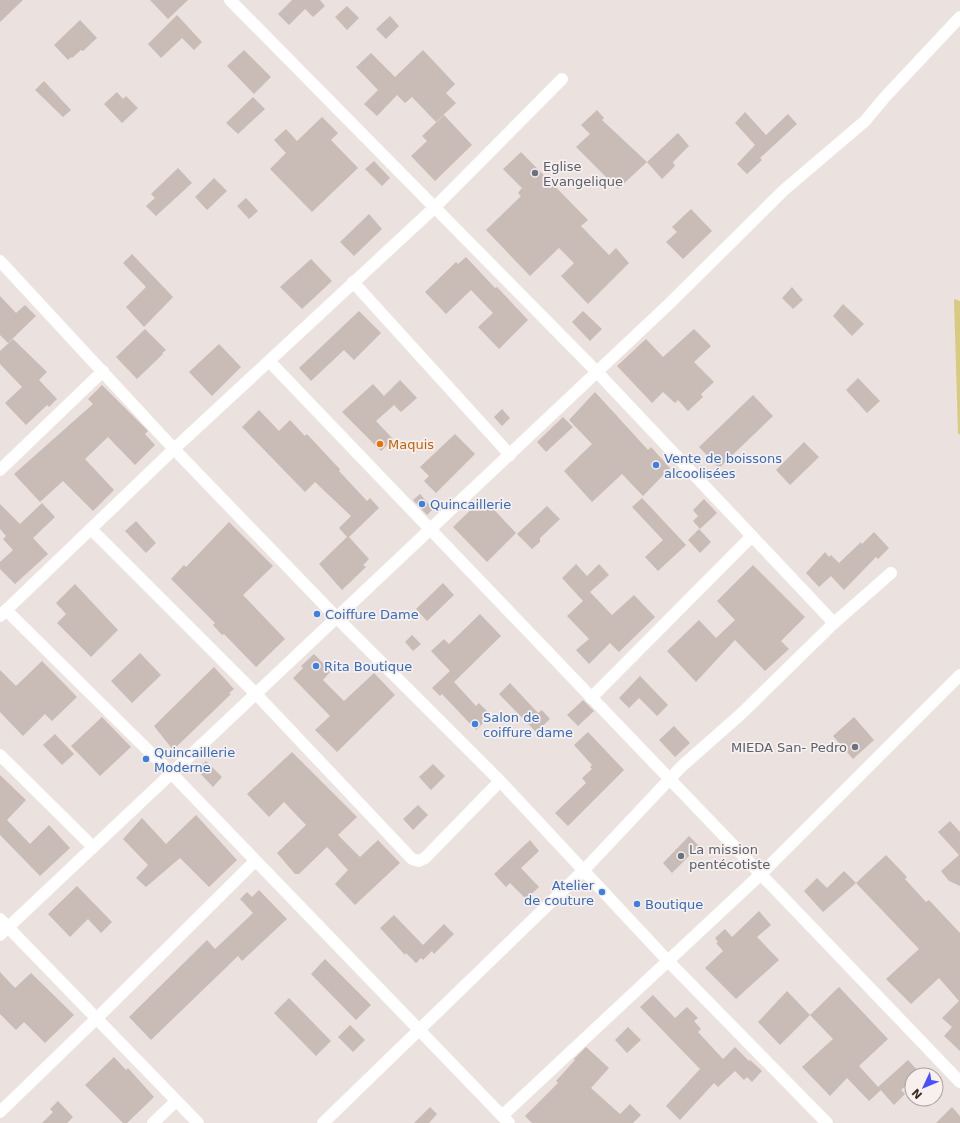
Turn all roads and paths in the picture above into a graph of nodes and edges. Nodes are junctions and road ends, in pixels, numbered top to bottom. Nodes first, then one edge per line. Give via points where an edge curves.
1 (230, 0) edge
2 (960, 17) edge
3 (562, 79) dead end
4 (434, 208) junction
5 (0, 262) edge
6 (354, 282) junction
7 (269, 361) junction
8 (103, 371) junction
9 (597, 372) junction
10 (174, 449) junction
11 (510, 455) junction
12 (0, 470) edge
13 (91, 529) junction
14 (430, 530) junction
15 (752, 536) junction
16 (891, 573) dead end
17 (3, 613) edge
18 (337, 618) junction
19 (834, 623) junction
20 (960, 675) edge
21 (256, 694) junction
22 (591, 698) junction
23 (0, 755) edge
24 (172, 774) junction
25 (670, 780) junction
26 (500, 781) junction
27 (93, 847) junction
28 (255, 861) junction
29 (584, 870) junction
30 (760, 874) junction
31 (3, 927) edge
32 (668, 961) junction
33 (96, 1019) junction
34 (420, 1031) junction
35 (960, 1082) edge
36 (176, 1100) junction
37 (0, 1112) edge
38 (506, 1120) edge
39 (153, 1123) edge
40 (198, 1123) edge
41 (323, 1123) edge
42 (827, 1123) edge

1 - 4 street
2 - 9 street via 865,121 784,190
3 - 4 street
4 - 6 street
4 - 9 street
5 - 8 street
6 - 7 street
6 - 11 street
7 - 10 street
7 - 14 street
8 - 10 street
8 - 12 street
9 - 11 street
9 - 15 street
10 - 13 street
10 - 18 street
11 - 14 street
13 - 17 street
13 - 21 street
14 - 18 street
14 - 22 street
15 - 19 street
15 - 22 street
16 - 19 street
17 - 24 street
18 - 21 street
18 - 26 street
19 - 25 street
20 - 30 street
21 - 24 street
21 - 26 street via 412,859 419,861 425,858
22 - 25 street
23 - 27 street
24 - 27 street
24 - 28 street
25 - 29 street
25 - 30 street
26 - 29 street
27 - 31 street
28 - 33 street
28 - 34 street
29 - 32 street
29 - 34 street
30 - 32 street
30 - 35 street
31 - 33 street
32 - 38 street
32 - 42 street
33 - 36 street
33 - 37 street
34 - 38 street
34 - 41 street
36 - 39 street
36 - 40 street

